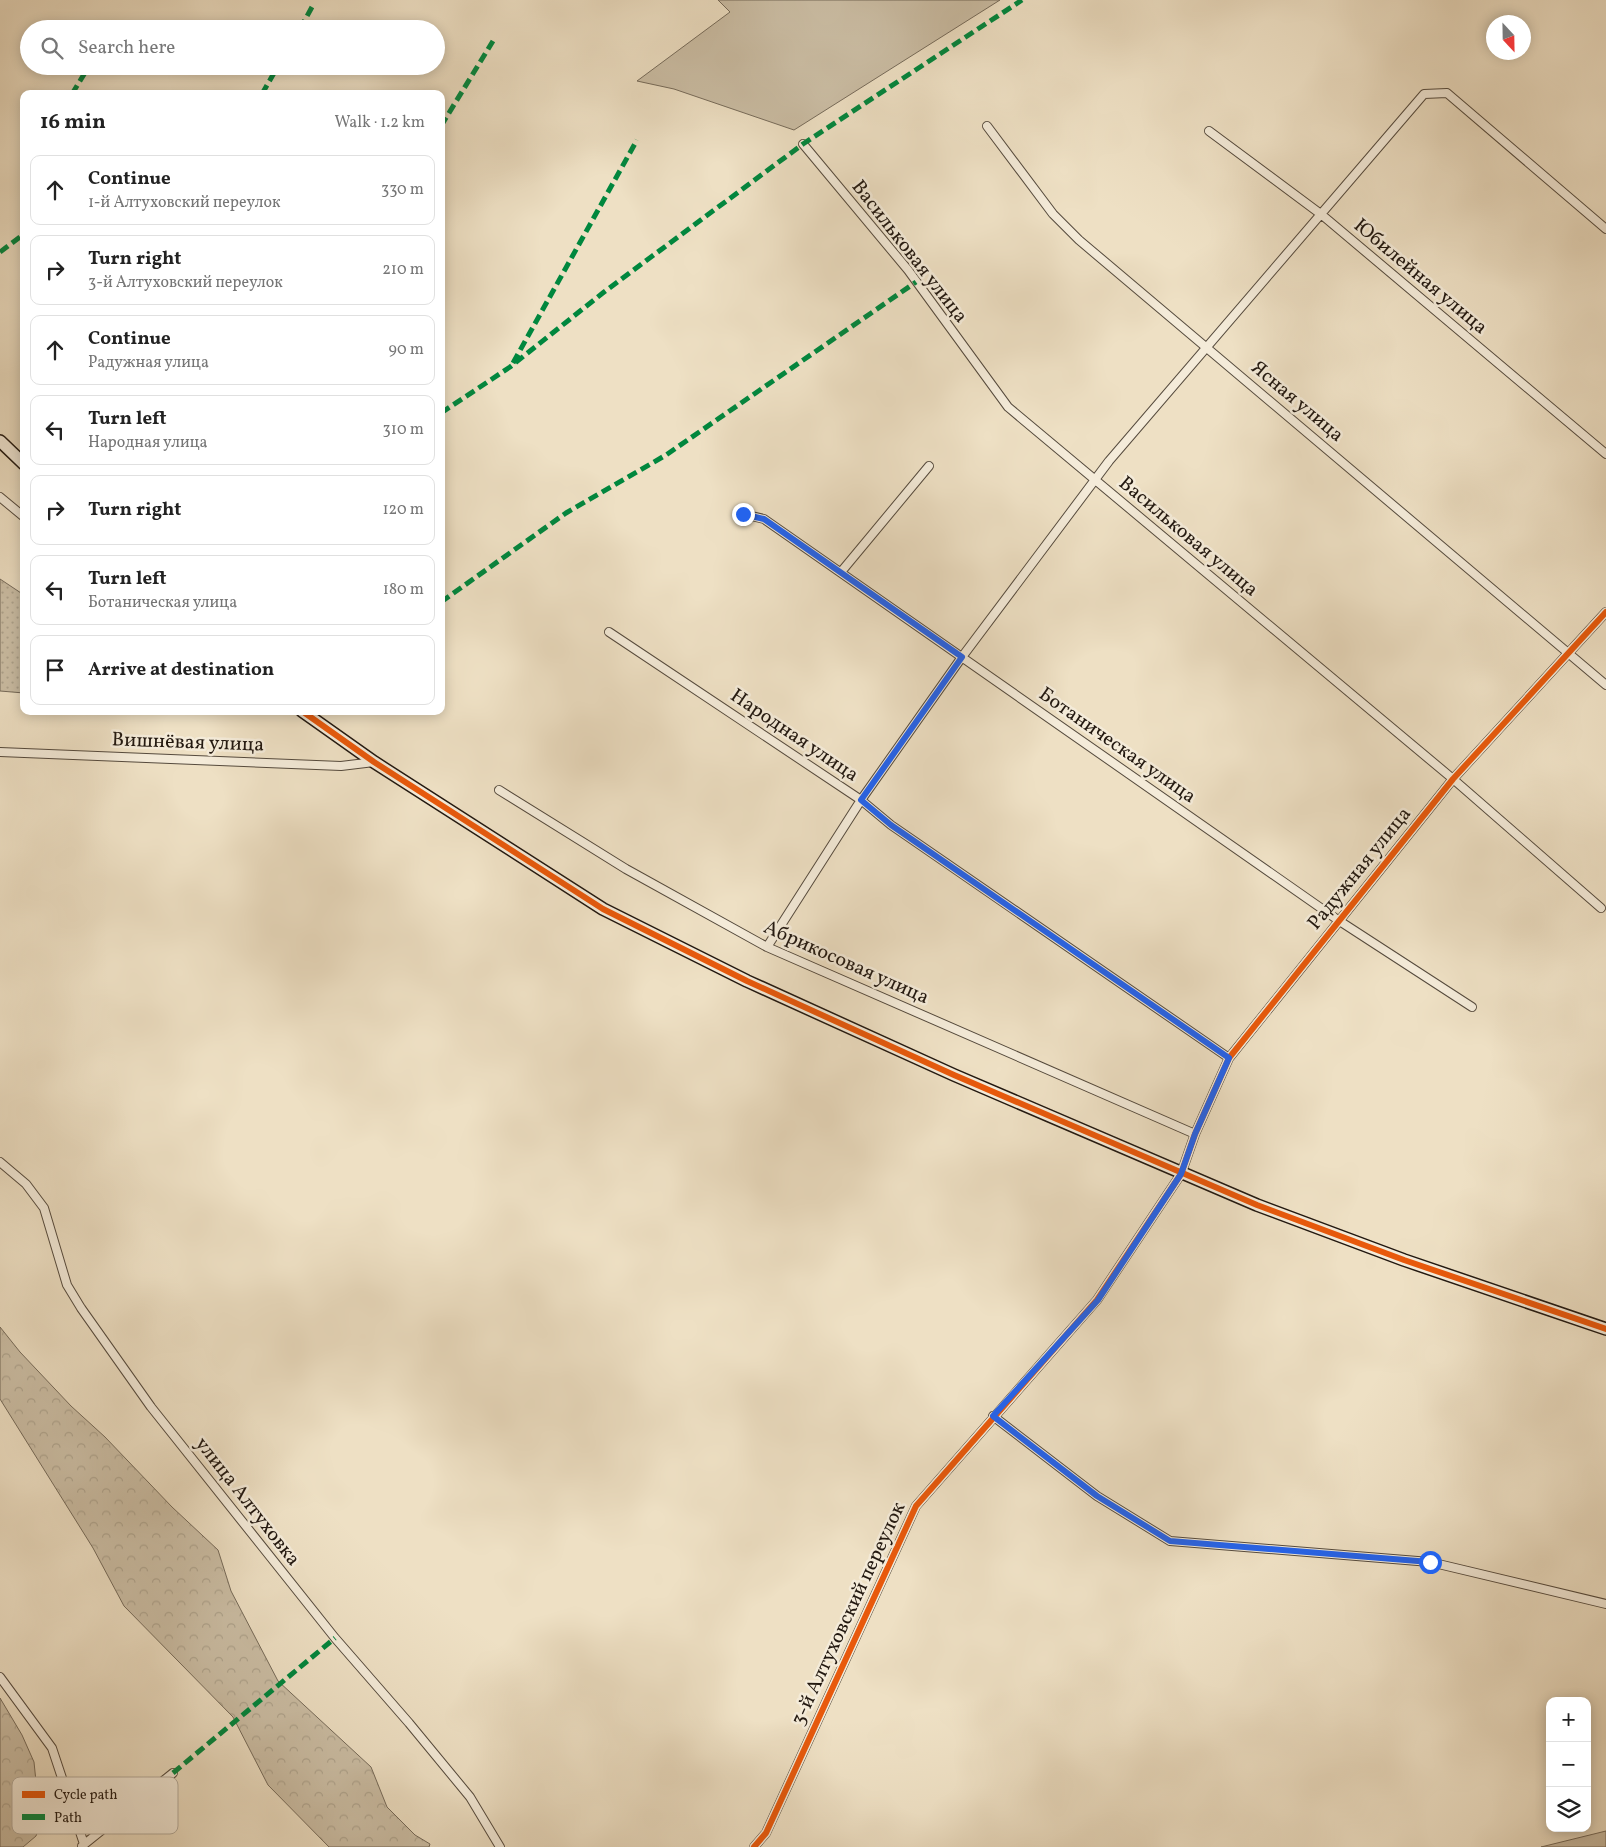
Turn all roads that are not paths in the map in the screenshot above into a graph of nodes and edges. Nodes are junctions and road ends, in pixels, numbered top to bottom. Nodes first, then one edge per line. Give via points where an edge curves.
1 (987, 126) dead end
2 (1209, 131) dead end
3 (803, 144) dead end
4 (1322, 215) junction
5 (1606, 229) edge
6 (1207, 347) junction
7 (0, 441) edge
8 (1606, 454) edge
9 (20, 460) edge
10 (929, 466) dead end
11 (1094, 480) junction
12 (0, 497) edge
13 (20, 514) edge
14 (743, 514) dead end
15 (841, 572) junction
16 (1606, 612) edge
17 (609, 632) dead end
18 (1570, 654) junction
19 (962, 657) junction
20 (1606, 685) edge
21 (308, 715) edge
22 (0, 752) edge
23 (374, 762) junction
24 (1454, 779) junction
25 (499, 790) dead end
26 (861, 800) junction
27 (1601, 908) dead end
28 (1338, 920) junction
29 (767, 947) junction
30 (1472, 1007) dead end
31 (1229, 1058) junction
32 (1195, 1134) junction
33 (0, 1162) edge
34 (1181, 1174) junction
35 (1606, 1329) edge
36 (993, 1416) junction
37 (1606, 1604) edge
38 (0, 1677) edge
39 (173, 1772) dead end
40 (61, 1777) edge
41 (167, 1777) edge
42 (78, 1834) edge
43 (97, 1834) edge
44 (82, 1846) edge
45 (500, 1847) edge
46 (754, 1847) edge

1 - 6 street, Ясная улица via 1053,214 1079,240
2 - 4 street, Юбилейная улица
3 - 11 street, Васильковая улица via 908,270 1008,407
4 - 5 street via 1424,94 1447,93
4 - 6 street
4 - 8 street, Юбилейная улица
6 - 11 street
6 - 18 street, Ясная улица
7 - 9 street
10 - 15 street
11 - 19 street
11 - 24 street, Васильковая улица
12 - 13 street
14 - 15 street, Ботаническая улица via 764,519
15 - 19 street, Ботаническая улица
16 - 18 street, Радужная улица
17 - 26 street, Народная улица
18 - 20 street, Ясная улица
18 - 24 street, Радужная улица
19 - 26 street
19 - 28 street, Ботаническая улица
21 - 23 street
22 - 23 street, Вишнёвая улица via 341,766
23 - 34 street via 603,909 747,981
24 - 27 street, Васильковая улица
24 - 28 street, Радужная улица
25 - 29 street, Абрикосовая улица via 626,870
26 - 29 street
26 - 31 street, Народная улица via 891,825
28 - 30 street, Ботаническая улица
28 - 31 street, Радужная улица
29 - 32 street, Абрикосовая улица
31 - 32 street, Радужная улица
32 - 34 street, Радужная улица
33 - 45 street, улица Алтуховка via 26,1184 44,1208 67,1285 151,1407 335,1638 470,1797
34 - 35 street via 1396,1257
34 - 36 street, 3-й Алтуховский переулок via 1098,1300
36 - 37 street via 1097,1496 1170,1541 1430,1562
36 - 46 street, 3-й Алтуховский переулок via 916,1506 766,1833
38 - 40 street via 52,1748
39 - 41 street
42 - 44 street
43 - 44 street

